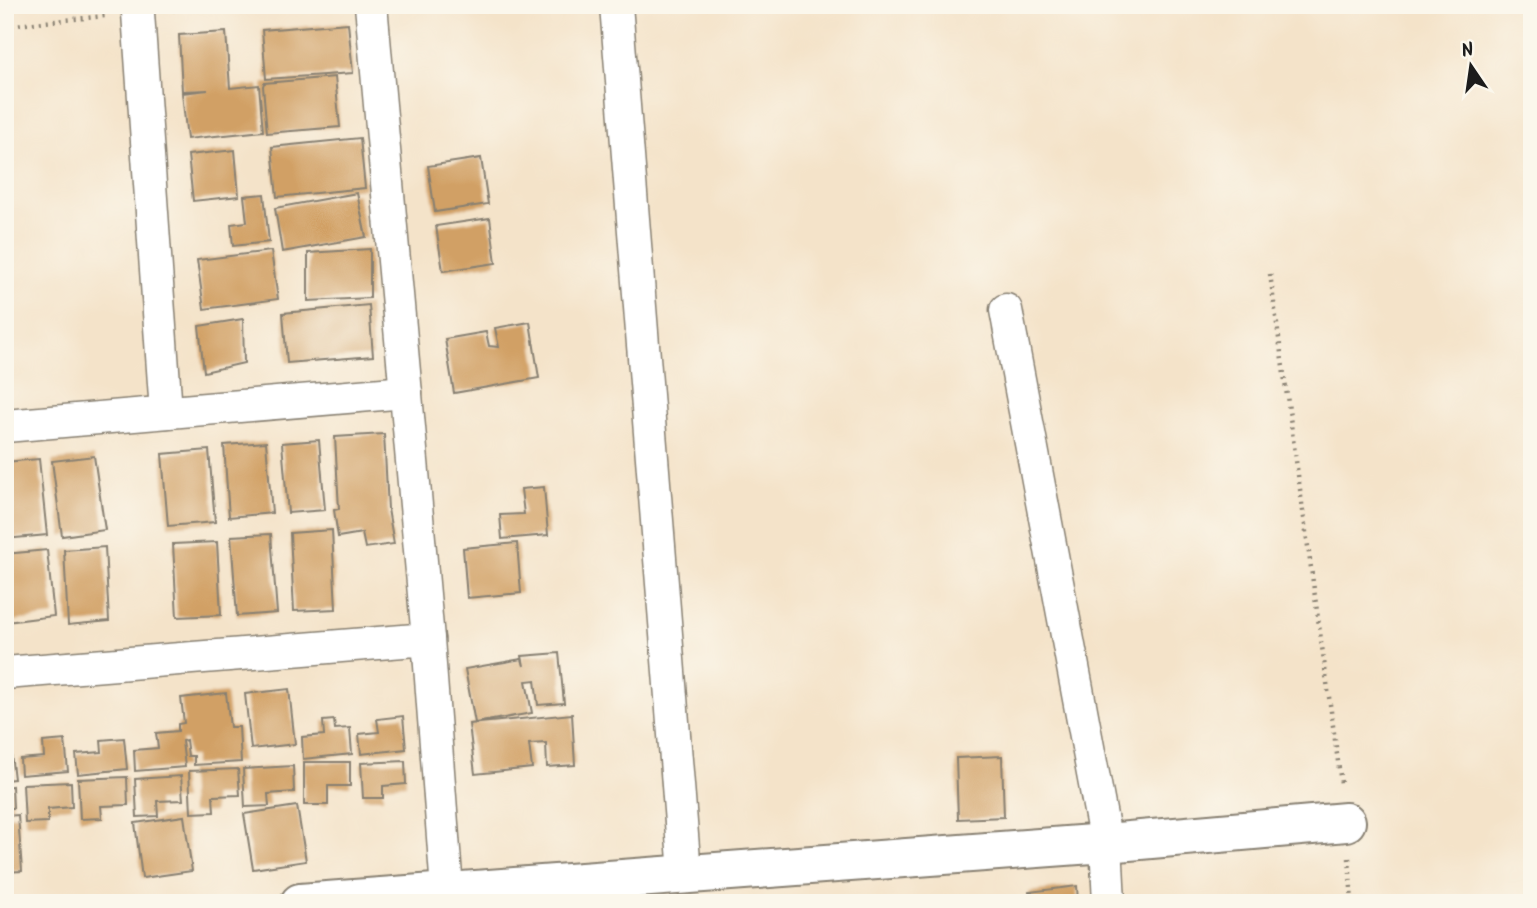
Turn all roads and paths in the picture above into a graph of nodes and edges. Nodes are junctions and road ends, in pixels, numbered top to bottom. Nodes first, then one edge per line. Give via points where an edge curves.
1 (371, 5) edge
2 (616, 5) edge
3 (138, 13) dead end
4 (1270, 274) dead end
5 (1006, 310) dead end
6 (406, 392) junction
7 (166, 412) junction
8 (5, 426) edge
9 (428, 639) junction
10 (5, 673) edge
11 (1346, 822) joint
12 (1106, 843) junction
13 (685, 873) junction
14 (447, 897) edge
15 (300, 903) edge
16 (1109, 903) edge

1 - 6 street
2 - 13 street
3 - 7 street
4 - 11 path
5 - 12 street
6 - 7 street
6 - 9 street
7 - 8 street
9 - 10 street
9 - 14 street
11 - 12 street
12 - 13 street
12 - 16 street
13 - 14 street
14 - 15 street

